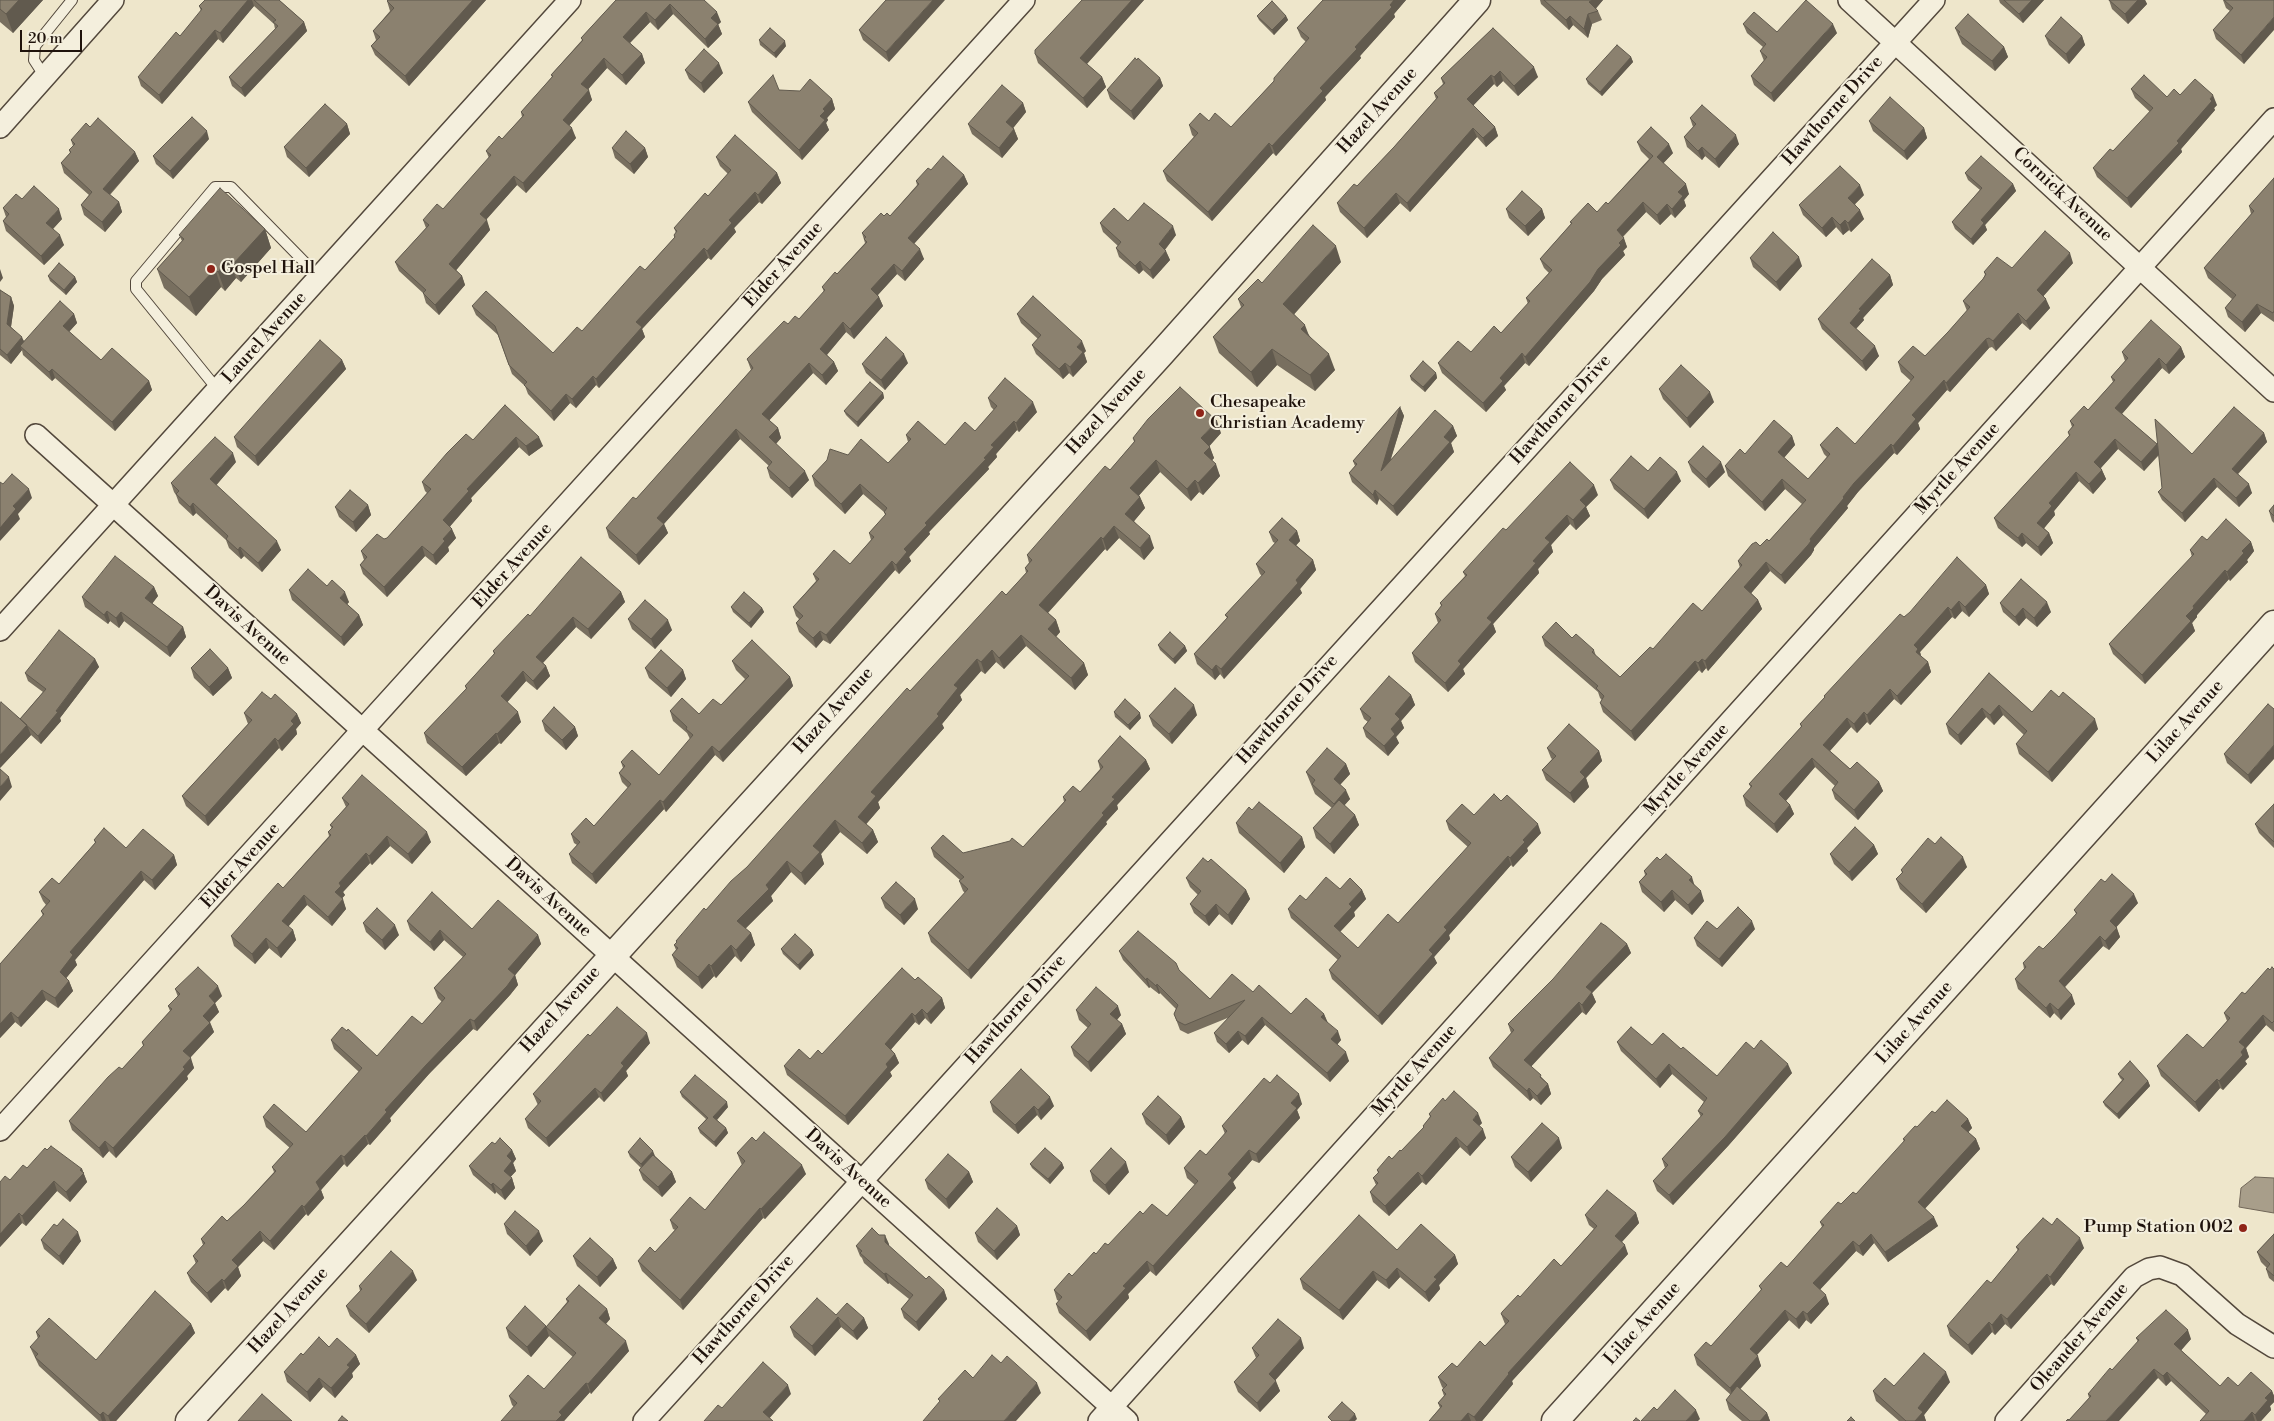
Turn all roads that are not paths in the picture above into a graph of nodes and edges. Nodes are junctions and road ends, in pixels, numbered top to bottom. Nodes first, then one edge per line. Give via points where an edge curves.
1 (72, 0) edge
2 (113, 0) edge
3 (570, 0) edge
4 (1024, 0) edge
5 (1477, 0) edge
6 (1849, 0) edge
7 (1934, 0) edge
8 (1896, 42) junction
9 (45, 77) junction
10 (2274, 119) edge
11 (0, 127) edge
12 (2140, 267) junction
13 (320, 278) junction
14 (218, 390) junction
15 (2274, 391) edge
16 (36, 435) dead end
17 (114, 506) junction
18 (2274, 624) edge
19 (0, 630) edge
20 (363, 731) junction
21 (611, 955) junction
22 (0, 1130) edge
23 (862, 1181) junction
24 (2274, 1347) edge
25 (1113, 1416) edge
26 (189, 1421) edge
27 (644, 1421) edge
28 (1555, 1421) edge
29 (2006, 1421) edge

1 - 9 lane via 35,46 34,60
2 - 9 street
3 - 13 street, Laurel Avenue
4 - 20 street, Elder Avenue
5 - 21 street, Hazel Avenue via 1160,355
6 - 8 street, Cornick Avenue
7 - 8 street, Hawthorne Drive
8 - 12 street, Cornick Avenue
8 - 23 street, Hawthorne Drive
9 - 11 street
10 - 12 street, Myrtle Avenue
12 - 15 street, Cornick Avenue
12 - 25 street, Myrtle Avenue
13 - 14 street, Laurel Avenue
13 - 14 lane via 231,187 215,187 136,281 136,289
14 - 17 street, Laurel Avenue
16 - 17 street, Davis Avenue
17 - 19 street, Laurel Avenue
17 - 20 street, Davis Avenue
18 - 28 street, Lilac Avenue
20 - 21 street, Davis Avenue
20 - 22 street, Elder Avenue
21 - 23 street, Davis Avenue
21 - 26 street, Hazel Avenue
23 - 25 street, Davis Avenue
23 - 27 street, Hawthorne Drive
24 - 29 street, Oleander Avenue via 2237,1324 2182,1275 2160,1267 2149,1269 2134,1277

